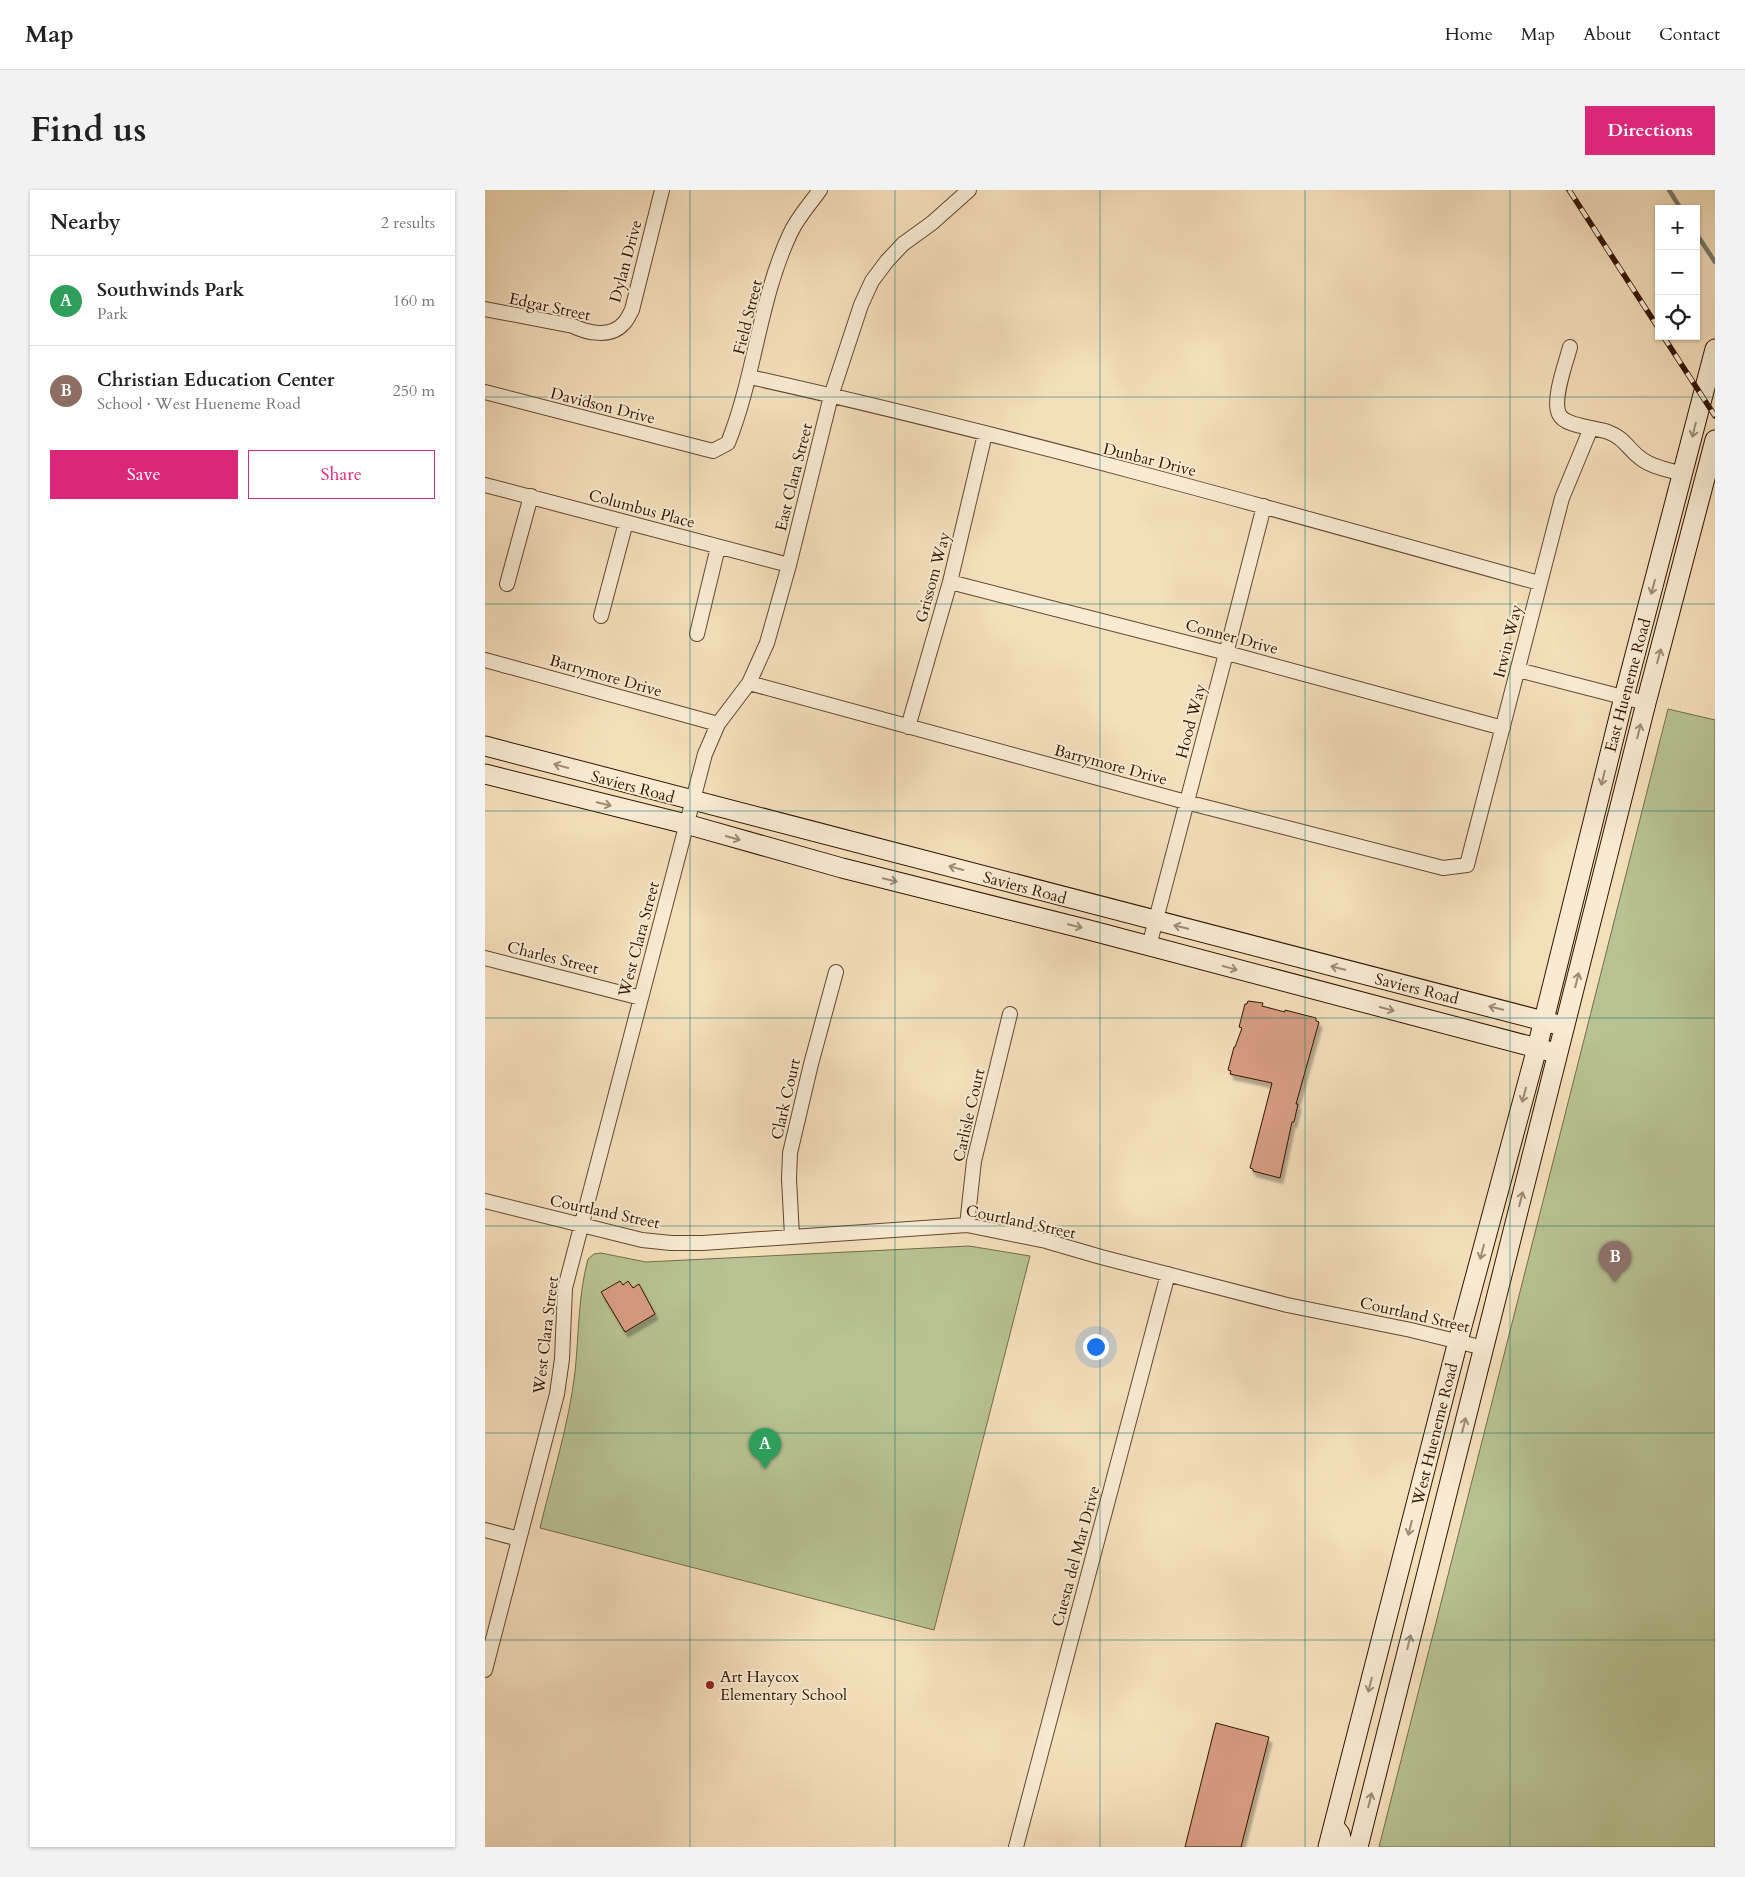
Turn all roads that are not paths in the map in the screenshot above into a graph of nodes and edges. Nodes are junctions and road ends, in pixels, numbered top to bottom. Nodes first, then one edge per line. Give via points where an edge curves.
1 (662, 190) edge
2 (820, 190) edge
3 (969, 190) edge
4 (485, 309) edge
5 (608, 332) joint
6 (1570, 347) dead end
7 (1715, 349) edge
8 (750, 377) junction
9 (485, 392) edge
10 (831, 396) junction
11 (1591, 428) junction
12 (985, 434) junction
13 (1715, 440) edge
14 (713, 451) joint
15 (1683, 474) junction
16 (485, 485) edge
17 (531, 496) junction
18 (1264, 506) junction
19 (627, 522) junction
20 (718, 547) junction
21 (1687, 547) junction
22 (789, 565) junction
23 (950, 582) junction
24 (1539, 583) junction
25 (507, 584) dead end
26 (601, 616) dead end
27 (697, 634) dead end
28 (1227, 653) junction
29 (485, 660) edge
30 (1518, 670) junction
31 (749, 683) junction
32 (1623, 697) junction
33 (1646, 703) junction
34 (718, 724) junction
35 (908, 727) junction
36 (1503, 728) junction
37 (485, 746) edge
38 (485, 774) edge
39 (692, 801) junction
40 (1186, 802) junction
41 (686, 824) junction
42 (1467, 865) joint
43 (1156, 921) junction
44 (1149, 946) junction
45 (485, 958) edge
46 (836, 972) dead end
47 (641, 998) junction
48 (1010, 1014) dead end
49 (1543, 1021) junction
50 (1566, 1027) junction
51 (1537, 1048) junction
52 (1558, 1054) junction
53 (485, 1201) edge
54 (967, 1225) junction
55 (581, 1226) junction
56 (793, 1236) junction
57 (1168, 1274) junction
58 (1458, 1341) junction
59 (1484, 1348) junction
60 (485, 1530) edge
61 (519, 1539) junction
62 (485, 1670) edge
63 (1334, 1826) junction
64 (1016, 1847) edge
65 (1328, 1847) edge
66 (1343, 1847) edge
67 (1358, 1847) edge

1 - 5 street, Dylan Drive via 631,310 624,324
2 - 8 street, Field Street via 787,241 765,309
3 - 10 street, East Clara Street via 903,244 872,281
4 - 5 street, Edgar Street via 573,326 585,332
6 - 11 street via 1558,396 1558,410 1568,422
7 -> 15 main road, East Hueneme Road
8 - 10 street, Dunbar Drive
8 - 14 street, Field Street via 729,443
9 - 14 street, Davidson Drive
10 - 12 street, Dunbar Drive
10 - 22 street, East Clara Street
11 - 15 street via 1624,441 1648,464
11 - 24 street, Irwin Way via 1562,498
12 - 18 street, Dunbar Drive
12 - 23 street, Grissom Way
13 - 21 main road, East Hueneme Road
15 - 21 main road via 1688,476 1691,490 1685,526
15 -> 32 main road, East Hueneme Road
16 - 17 street, Columbus Place
17 - 19 street, Columbus Place
17 - 25 street
18 - 24 street, Dunbar Drive
18 - 28 street, Hood Way
19 - 20 street, Columbus Place
19 - 26 street
20 - 22 street, Columbus Place
20 - 27 street
33 -> 21 main road, East Hueneme Road
22 - 31 street, East Clara Street via 767,643
23 - 28 street, Conner Drive
23 - 35 street, Grissom Way
24 - 30 street, Irwin Way
28 - 36 street, Conner Drive
28 - 40 street, Hood Way
29 - 34 street, Barrymore Drive
30 - 32 street
30 - 36 street, Irwin Way
31 - 34 street, East Clara Street
31 - 35 street, Barrymore Drive
32 - 33 street
32 -> 49 main road, East Hueneme Road
50 -> 33 main road, East Hueneme Road
34 - 39 street, East Clara Street via 705,754
35 - 40 street, Barrymore Drive
36 - 42 street, Irwin Way
39 -> 37 main road, Saviers Road
38 -> 41 main road, Saviers Road
39 - 41 street, West Clara Street
43 -> 39 main road, Saviers Road
40 - 42 street, Barrymore Drive via 1443,868
40 - 43 street, Hood Way
41 -> 44 main road, Saviers Road via 842,868
41 - 47 street, West Clara Street
43 - 44 street, Hood Way
49 -> 43 main road, Saviers Road
44 -> 51 main road, Saviers Road
45 - 47 street, Charles Street
46 - 56 street, Clark Court via 791,1153 789,1179
47 - 55 street, West Clara Street
48 - 54 street, Carlisle Court via 974,1161
49 - 50 main road, Saviers Road
49 - 51 main road, West Hueneme Road
50 - 52 main road, West Hueneme Road
51 - 52 main road, Saviers Road
51 -> 58 main road, West Hueneme Road
59 -> 52 main road, West Hueneme Road
53 - 55 street, Courtland Street
54 - 56 street, Courtland Street
54 - 57 street, Courtland Street via 1046,1241
55 - 56 street, Courtland Street via 641,1240 671,1243
55 - 61 street, West Clara Street via 565,1288 557,1394
57 - 58 street, Courtland Street via 1287,1305
57 - 64 street, Cuesta del Mar Drive
58 - 59 street, Courtland Street
58 -> 63 main road, West Hueneme Road
67 -> 59 main road, West Hueneme Road
60 - 61 street
61 - 62 street, West Clara Street
63 - 65 main road, West Hueneme Road
63 - 66 main road

